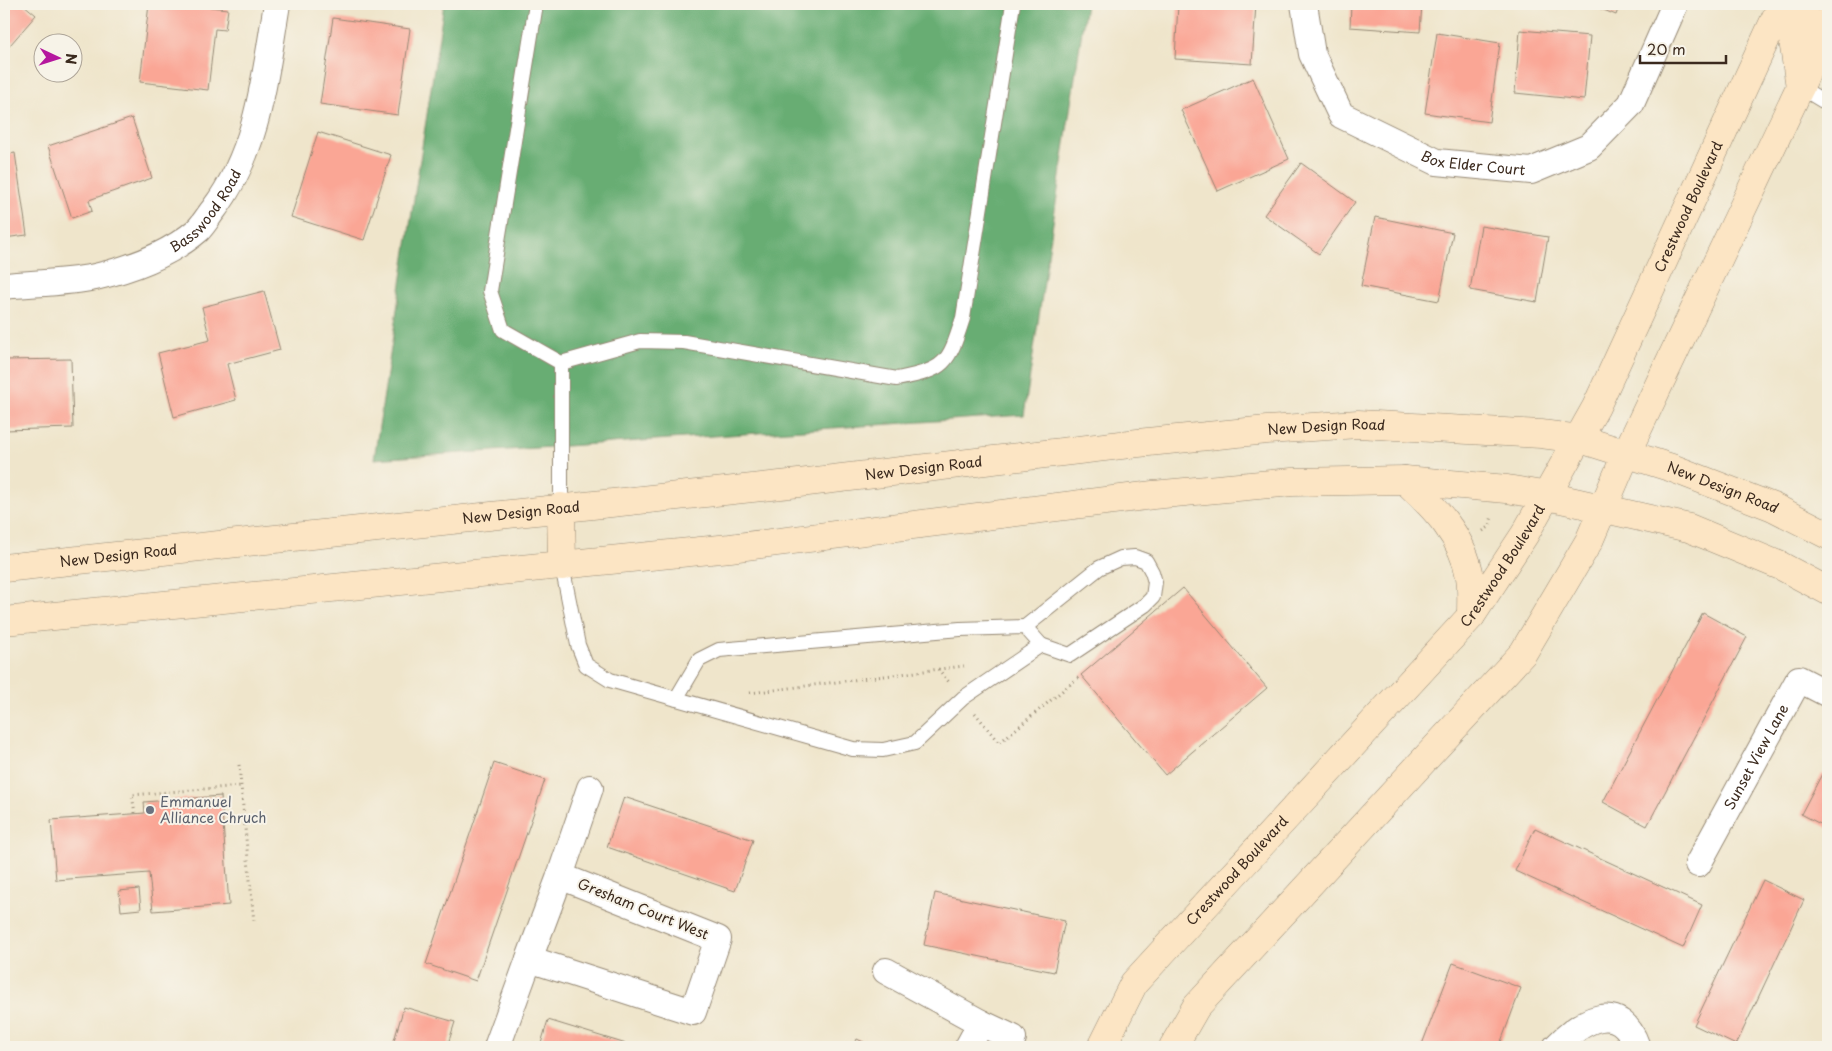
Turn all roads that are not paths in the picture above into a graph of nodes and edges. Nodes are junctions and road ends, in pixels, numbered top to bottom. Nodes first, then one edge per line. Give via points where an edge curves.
1 (277, 4) edge
2 (536, 4) edge
3 (1013, 4) edge
4 (1304, 4) edge
5 (1675, 4) edge
6 (1782, 4) edge
7 (1806, 4) edge
8 (1828, 21) edge
9 (1800, 87) junction
10 (1828, 104) edge
11 (4, 286) edge
12 (561, 363) junction
13 (1580, 439) junction
14 (1627, 452) junction
15 (1405, 480) junction
16 (1548, 496) junction
17 (561, 507) junction
18 (1602, 510) junction
19 (1828, 535) edge
20 (562, 566) junction
21 (4, 568) edge
22 (1828, 590) edge
23 (1471, 616) junction
24 (4, 621) edge
25 (1025, 627) junction
26 (1041, 645) junction
27 (1828, 694) edge
28 (676, 699) junction
29 (590, 788) dead end
30 (1698, 864) dead end
31 (560, 876) junction
32 (529, 959) junction
33 (886, 971) dead end
34 (981, 1023) junction
35 (1013, 1038) dead end
36 (497, 1047) edge
37 (968, 1047) edge
38 (1102, 1047) edge
39 (1173, 1047) edge
40 (1556, 1047) edge
41 (1637, 1047) edge

1 - 11 street, Basswood Road via 260,109 244,157 225,194 199,229 173,247 94,277
2 - 12 lane via 490,291 503,330
3 - 12 lane via 964,318 952,354 930,372 897,379 684,342 640,341
4 - 5 street, Box Elder Court via 1312,54 1341,115 1437,162 1531,172 1590,147 1631,104
6 - 13 main road, Crestwood Boulevard
7 - 9 main road via 1793,40
8 - 9 main road
9 - 10 lane
9 - 14 main road
12 - 17 lane
13 - 14 main road, New Design Road
13 - 16 main road, Crestwood Boulevard
13 - 17 main road, New Design Road via 1358,424 1294,428
14 - 18 main road
14 - 19 main road, New Design Road via 1772,507
15 - 16 main road
15 - 20 main road via 1292,482 1153,495
15 - 23 main road via 1435,507 1460,544 1470,577
16 - 18 main road
16 - 23 main road, Crestwood Boulevard
17 - 20 main road
17 - 21 main road, New Design Road
18 - 22 main road via 1688,528 1781,566
18 - 39 main road via 1589,541 1523,653 1196,1007
20 - 24 main road
20 - 28 lane via 578,644 586,665 610,680
23 - 38 main road, Crestwood Boulevard via 1134,983
25 - 26 lane
25 - 26 lane via 1099,568 1121,558 1135,557 1146,561 1155,582 1153,597 1145,605 1070,655
25 - 28 lane via 960,629 719,650 699,660
26 - 28 lane via 963,698 915,743 883,750 853,749
27 - 30 street, Sunset View Lane via 1799,679
29 - 31 street, Gresham Court West
31 - 32 street, Gresham Court West
31 - 32 street, Gresham Court West via 718,939 693,1012
32 - 36 street, Gresham Court West
33 - 34 street
34 - 35 street
34 - 37 street
40 - 41 street via 1582,1023 1599,1016 1620,1022 1632,1034

